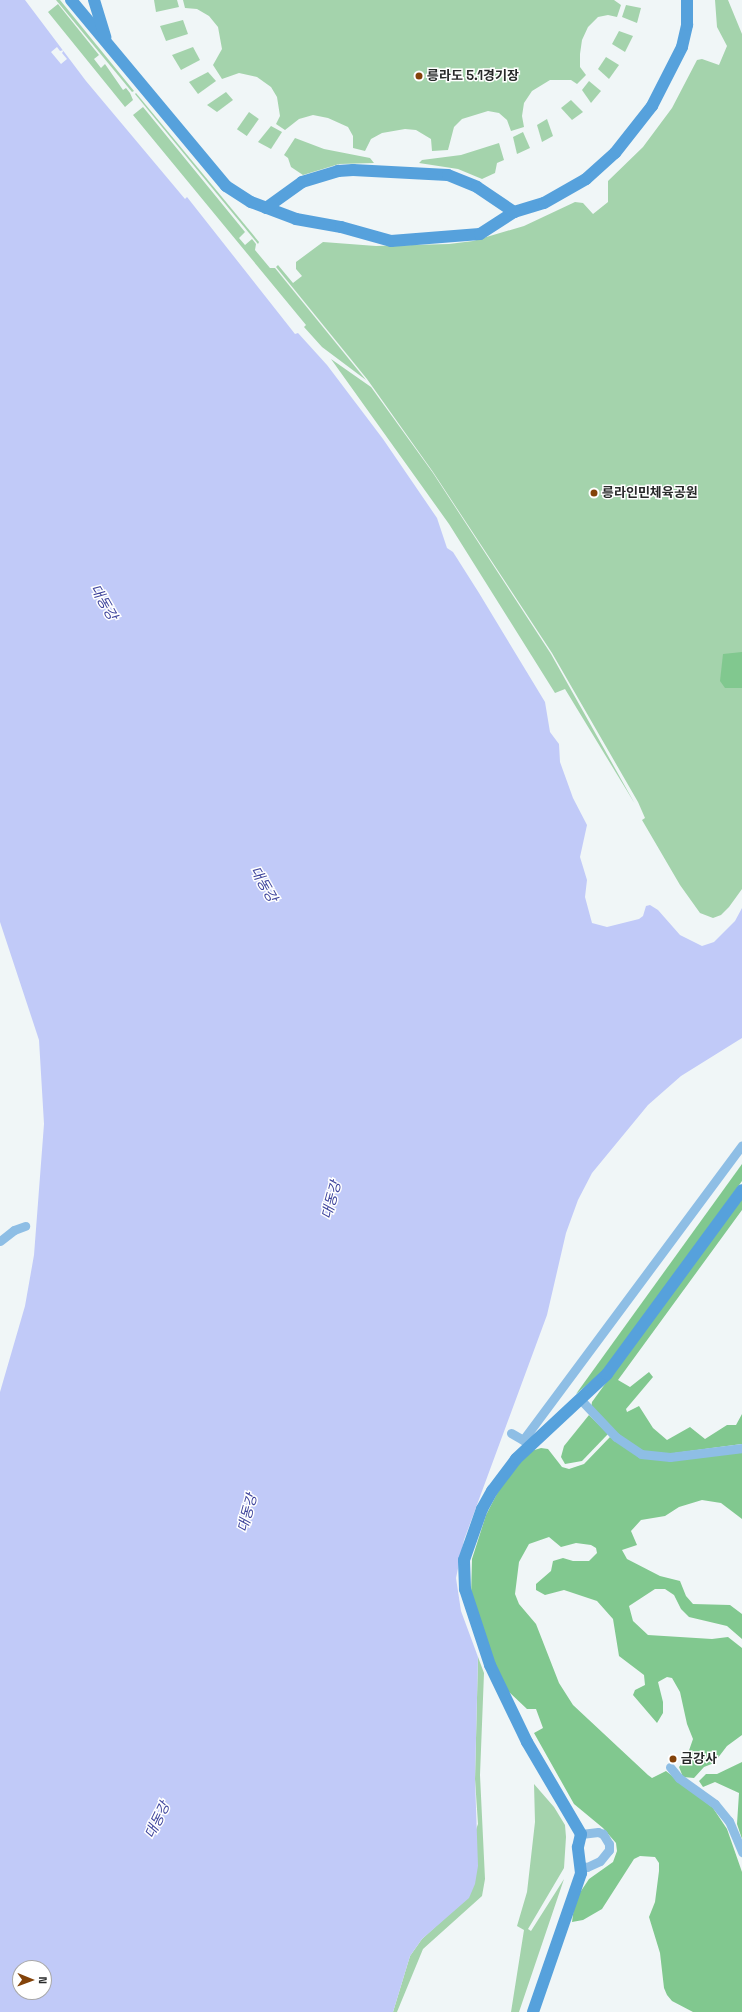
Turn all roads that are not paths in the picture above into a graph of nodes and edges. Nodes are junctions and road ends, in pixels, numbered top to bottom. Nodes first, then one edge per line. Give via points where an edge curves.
1 (71, 0) edge
2 (94, 0) edge
3 (687, 0) edge
4 (107, 44) junction
5 (266, 208) junction
6 (514, 212) junction
7 (742, 1145) edge
8 (742, 1190) edge
9 (25, 1226) dead end
10 (0, 1241) edge
11 (581, 1400) junction
12 (511, 1433) dead end
13 (742, 1448) edge
14 (670, 1767) dead end
15 (581, 1834) junction
16 (742, 1852) edge
17 (581, 1866) junction
18 (533, 2012) edge

1 - 4 street
2 - 4 street
3 - 6 street via 687,25 682,47 652,106 615,153 586,179 544,203
4 - 5 street via 226,186
5 - 6 street via 315,224 341,227 391,241 480,234
5 - 6 street via 302,182 353,170 443,174 477,187
7 - 12 street via 523,1440
8 - 11 street via 607,1374
9 - 10 street via 14,1230
11 - 13 street via 616,1437 641,1454 670,1457
11 - 15 street via 551,1424 516,1459 492,1491 474,1528 464,1560 465,1589 490,1665 527,1742 575,1819
14 - 16 street via 679,1778 715,1804 729,1821
15 - 17 street via 578,1847
15 - 17 street via 598,1832 603,1834 609,1844 609,1850 600,1861 587,1867
17 - 18 street via 575,1892

